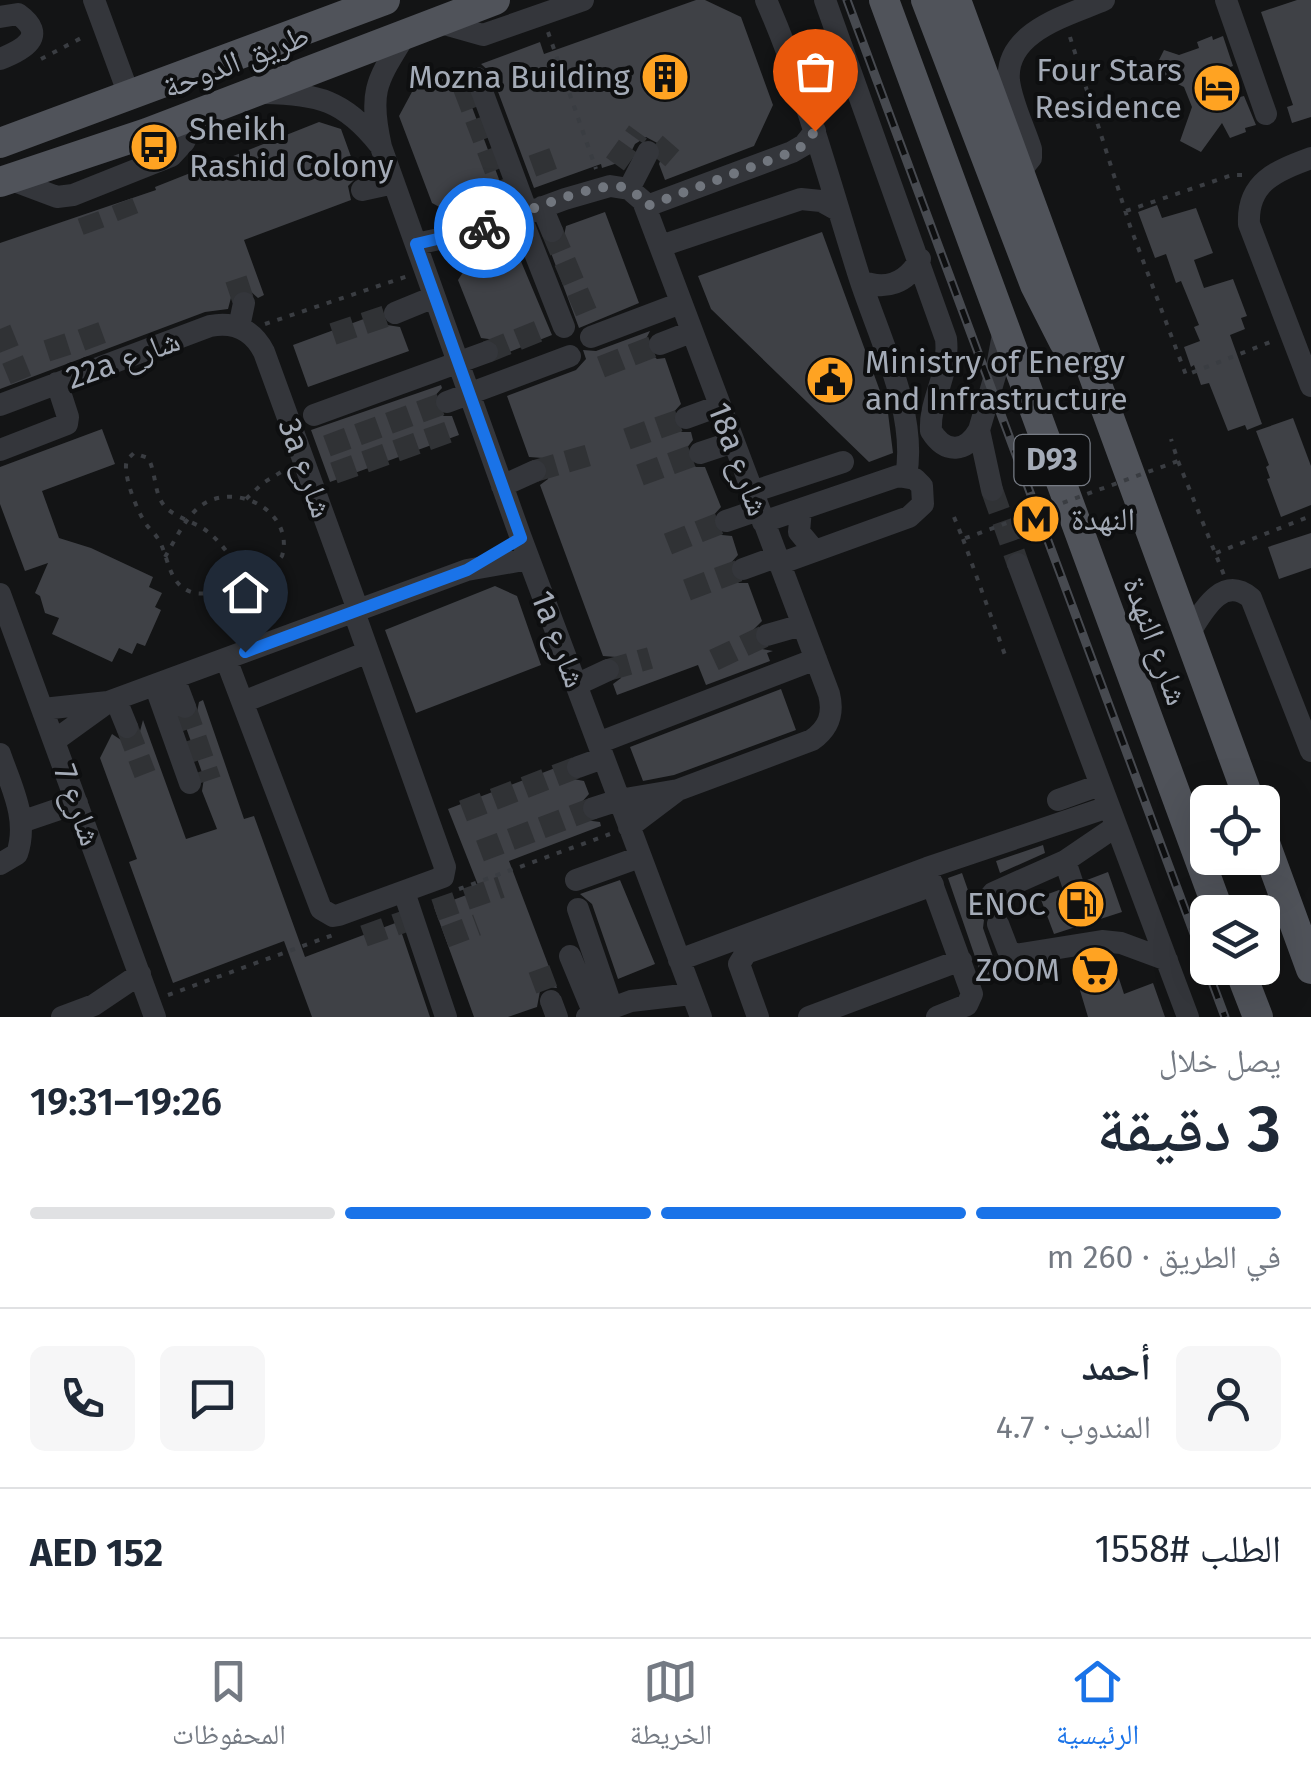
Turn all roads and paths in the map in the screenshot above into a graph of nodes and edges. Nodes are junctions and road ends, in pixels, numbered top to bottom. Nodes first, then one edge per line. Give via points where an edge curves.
1 (94, 0) edge
2 (385, 0) edge
3 (496, 0) edge
4 (583, 0) edge
5 (824, 0) edge
6 (926, 0) edge
7 (956, 0) edge
8 (1073, 0) edge
9 (1083, 0) edge
10 (1104, 0) edge
11 (1226, 0) edge
12 (768, 2) edge
13 (883, 2) edge
14 (542, 14) junction
15 (0, 17) edge
16 (437, 22) junction
17 (1066, 25) dead end
18 (407, 32) junction
19 (108, 39) junction
20 (29, 43) junction
21 (0, 58) edge
22 (477, 78) dead end
23 (252, 93) junction
24 (129, 96) junction
25 (198, 114) junction
26 (1266, 114) dead end
27 (815, 131) junction
28 (0, 143) edge
29 (381, 147) junction
30 (792, 152) junction
31 (652, 156) tunnel mouth
32 (1311, 158) edge
33 (826, 162) junction
34 (1019, 174) junction
35 (392, 178) junction
36 (114, 179) junction
37 (3, 180) edge
38 (361, 186) dead end
39 (1258, 187) junction
40 (625, 188) junction
41 (80, 192) junction
42 (682, 194) junction
43 (538, 201) junction
44 (122, 202) tunnel mouth
45 (1126, 211) junction
46 (839, 212) junction
47 (88, 215) tunnel mouth
48 (481, 230) junction
49 (552, 231) tunnel mouth
50 (698, 232) junction
51 (416, 244) junction
52 (661, 246) junction
53 (920, 259) junction
54 (424, 270) junction
55 (861, 281) junction
56 (435, 301) junction
57 (681, 303) junction
58 (237, 318) junction
59 (397, 318) tunnel mouth
60 (564, 327) dead end
61 (1004, 329) junction
62 (691, 332) junction
63 (1291, 334) junction
64 (591, 337) dead end
65 (660, 344) tunnel mouth
66 (487, 352) tunnel mouth
67 (570, 356) dead end
68 (458, 363) junction
69 (63, 377) junction
70 (1311, 386) edge
71 (1099, 394) junction
72 (458, 398) junction
73 (0, 405) edge
74 (719, 406) junction
75 (314, 415) dead end
76 (686, 418) tunnel mouth
77 (979, 430) junction
78 (1170, 439) dead end
79 (733, 442) junction
80 (0, 450) edge
81 (700, 453) tunnel mouth
82 (842, 458) dead end
83 (1178, 461) junction
84 (304, 462) junction
85 (533, 467) tunnel mouth
86 (906, 476) junction
87 (501, 482) junction
88 (992, 490) tunnel mouth
89 (246, 499) junction
90 (755, 502) junction
91 (802, 509) junction
92 (1311, 516) edge
93 (954, 517) dead end
94 (188, 519) junction
95 (726, 521) tunnel mouth
96 (963, 539) junction
97 (525, 549) junction
98 (814, 550) junction
99 (164, 557) junction
100 (777, 560) junction
101 (1018, 564) tunnel mouth
102 (743, 569) tunnel mouth
103 (242, 579) junction
104 (2, 604) edge
105 (356, 611) junction
106 (802, 625) junction
107 (1188, 634) junction
108 (767, 635) tunnel mouth
109 (264, 646) junction
110 (368, 652) junction
111 (1006, 655) dead end
112 (226, 659) junction
113 (816, 659) junction
114 (608, 670) tunnel mouth
115 (161, 683) junction
116 (576, 684) junction
117 (112, 701) junction
118 (242, 702) junction
119 (43, 709) junction
120 (181, 709) tunnel mouth
121 (127, 727) tunnel mouth
122 (54, 740) junction
123 (600, 750) junction
124 (1311, 751) edge
125 (0, 754) edge
126 (578, 767) tunnel mouth
127 (186, 784) dead end
128 (1244, 785) edge
129 (678, 790) junction
130 (619, 800) junction
131 (1058, 800) dead end
132 (77, 803) junction
133 (1108, 806) junction
134 (594, 808) tunnel mouth
135 (21, 822) junction
136 (629, 827) junction
137 (640, 857) junction
138 (1065, 861) junction
139 (0, 864) edge
140 (1278, 875) edge
141 (930, 876) junction
142 (576, 880) dead end
143 (1280, 881) junction
144 (1073, 885) tunnel mouth
145 (404, 892) junction
146 (1213, 895) edge
147 (1311, 906) edge
148 (578, 909) dead end
149 (445, 937) tunnel mouth
150 (422, 946) junction
151 (570, 956) dead end
152 (961, 960) junction
153 (1167, 960) junction
154 (681, 966) junction
155 (1311, 967) edge
156 (140, 974) junction
157 (1246, 985) edge
158 (692, 994) junction
159 (94, 1006) junction
160 (152, 1009) edge
161 (606, 1010) edge
162 (752, 1010) edge
163 (823, 1014) edge
164 (62, 1017) edge
165 (446, 1017) edge
166 (700, 1017) edge
167 (937, 1017) edge
168 (1188, 1017) edge
169 (1258, 1017) edge

1 - 19 street
2 - 24 main road, طريق الدوحة
3 - 16 main road, طريق الدوحة
4 - 14 street
5 - 53 street
6 - 71 main road via 1034,284
7 - 34 main road, شارع النهدة / D93
8 - 9 street
10 - 34 street via 1034,32 1013,58 1009,80 1031,149
11 - 26 street
12 - 27 street
13 - 61 main road, شارع النهدة / D93
14 - 16 street via 483,35
14 - 40 path
15 - 20 street via 24,18
16 - 18 main road, طريق الدوحة
17 - 45 path
18 - 23 main road, طريق الدوحة
18 - 29 street, 1a شارع via 376,86
19 - 20 path via 82,36 37,61
19 - 24 street
20 - 21 street
22 - 43 street
23 - 25 main road, طريق الدوحة
23 - 29 street, 1a شارع via 328,101
24 - 28 main road, طريق الدوحة
24 - 37 main road via 131,111 122,124
25 - 36 street via 176,152
25 - 37 main road, طريق الدوحة
27 - 30 street
27 - 33 street
29 - 35 street, 1a شارع
30 - 33 street
30 - 42 street
31 - 40 street
32 - 39 street via 1277,170
33 - 46 street
34 - 71 main road, شارع النهدة / D93
35 - 38 street
35 - 51 street, 1a شارع
36 - 41 street
36 - 44 street
37 - 41 street via 57,196
39 - 45 path via 1232,174
39 - 63 street via 1249,224
40 - 42 street
40 - 43 street
40 - 52 street, 18a شارع
41 - 47 street
42 - 50 street via 680,212
43 - 48 street
43 - 49 street
43 - 60 street
45 - 63 path via 1186,375
46 - 50 street via 802,199
46 - 55 street
48 - 51 street
48 - 54 street
50 - 52 street
51 - 54 street, 1a شارع
52 - 57 street, 18a شارع
53 - 55 street via 895,284
53 - 77 street via 947,350 931,432 958,449
54 - 56 street, 1a شارع
54 - 58 path
55 - 86 street via 909,433
56 - 59 street
56 - 68 street, 1a شارع
57 - 62 street, 18a شارع
57 - 64 street
58 - 69 street, 22a شارع
58 - 84 street, 3a شارع via 264,352
61 - 77 street
61 - 146 main road, شارع النهدة / D93
62 - 65 street
62 - 74 street, 18a شارع
63 - 70 street
66 - 68 street
67 - 72 street
68 - 72 street, 1a شارع
68 - 75 street
69 - 73 street, 22a شارع via 24,387
69 - 80 street via 68,424
71 - 107 main road, شارع النهدة / D93
72 - 87 street, 1a شارع
74 - 76 street
74 - 79 street, 18a شارع
77 - 88 street
78 - 83 path, bridge
79 - 81 street
79 - 90 street, 18a شارع
82 - 90 street
83 - 92 path via 1216,552
83 - 96 path, bridge
84 - 89 path via 272,476
84 - 105 street, 3a شارع
85 - 87 street
86 - 91 street
86 - 98 street via 922,486 918,512
87 - 97 street, 1a شارع
89 - 94 path via 211,500
89 - 103 path via 274,517 285,546 276,564
90 - 91 street
90 - 95 street
90 - 100 street, 18a شارع
91 - 98 street via 799,532
93 - 96 path, bridge
94 - 99 path
94 - 99 path via 161,502 145,455 128,458 136,501
94 - 103 path via 220,542
96 - 111 path
97 - 105 street
97 - 116 street, 1a شارع
98 - 100 street
99 - 103 path via 175,580 191,592
100 - 102 street
100 - 106 street, 18a شارع
101 - 133 street
103 - 109 path
104 - 119 street, شارع 7
105 - 109 street
105 - 110 street, 3a شارع
106 - 108 street
106 - 113 street, 18a شارع
107 - 124 street via 1222,592 1251,598
107 - 128 main road, شارع النهدة / D93
109 - 112 street
110 - 118 street
110 - 145 street, 3a شارع via 446,870 444,877
112 - 115 street
112 - 118 street
113 - 123 street
113 - 129 street, 18a شارع via 832,705 820,734
114 - 116 street
115 - 117 street
115 - 120 street
115 - 127 street
116 - 123 street, 1a شارع
117 - 119 street
117 - 121 street
117 - 122 street
118 - 145 street via 321,909 338,915
119 - 122 street, شارع 7
122 - 132 street, شارع 7
123 - 126 street
123 - 130 street, 1a شارع
125 - 135 street
129 - 130 street, 18a شارع
129 - 136 street, 18a شارع
130 - 134 street, 18a شارع
130 - 136 street, 1a شارع
131 - 133 street
132 - 135 street
132 - 156 street, شارع 7
133 - 138 street
133 - 141 street
133 - 153 street
135 - 139 street via 16,854
136 - 137 street, 1a شارع
137 - 142 street
137 - 154 street, 1a شارع
138 - 144 street
138 - 153 street via 991,894 1008,950 1016,955 1090,933
140 - 143 main road
141 - 152 street
141 - 154 street
141 - 162 street via 746,953 739,964
143 - 147 street
143 - 155 main road
145 - 150 street via 418,916
148 - 161 street
149 - 150 street
150 - 165 street
151 - 161 street
152 - 163 street
152 - 167 street via 970,1000
153 - 168 street
154 - 158 street, 1a شارع
154 - 161 street
156 - 159 street
156 - 160 street, شارع 7
157 - 169 main road
158 - 161 street
158 - 166 street, 1a شارع
159 - 160 street
159 - 164 street

